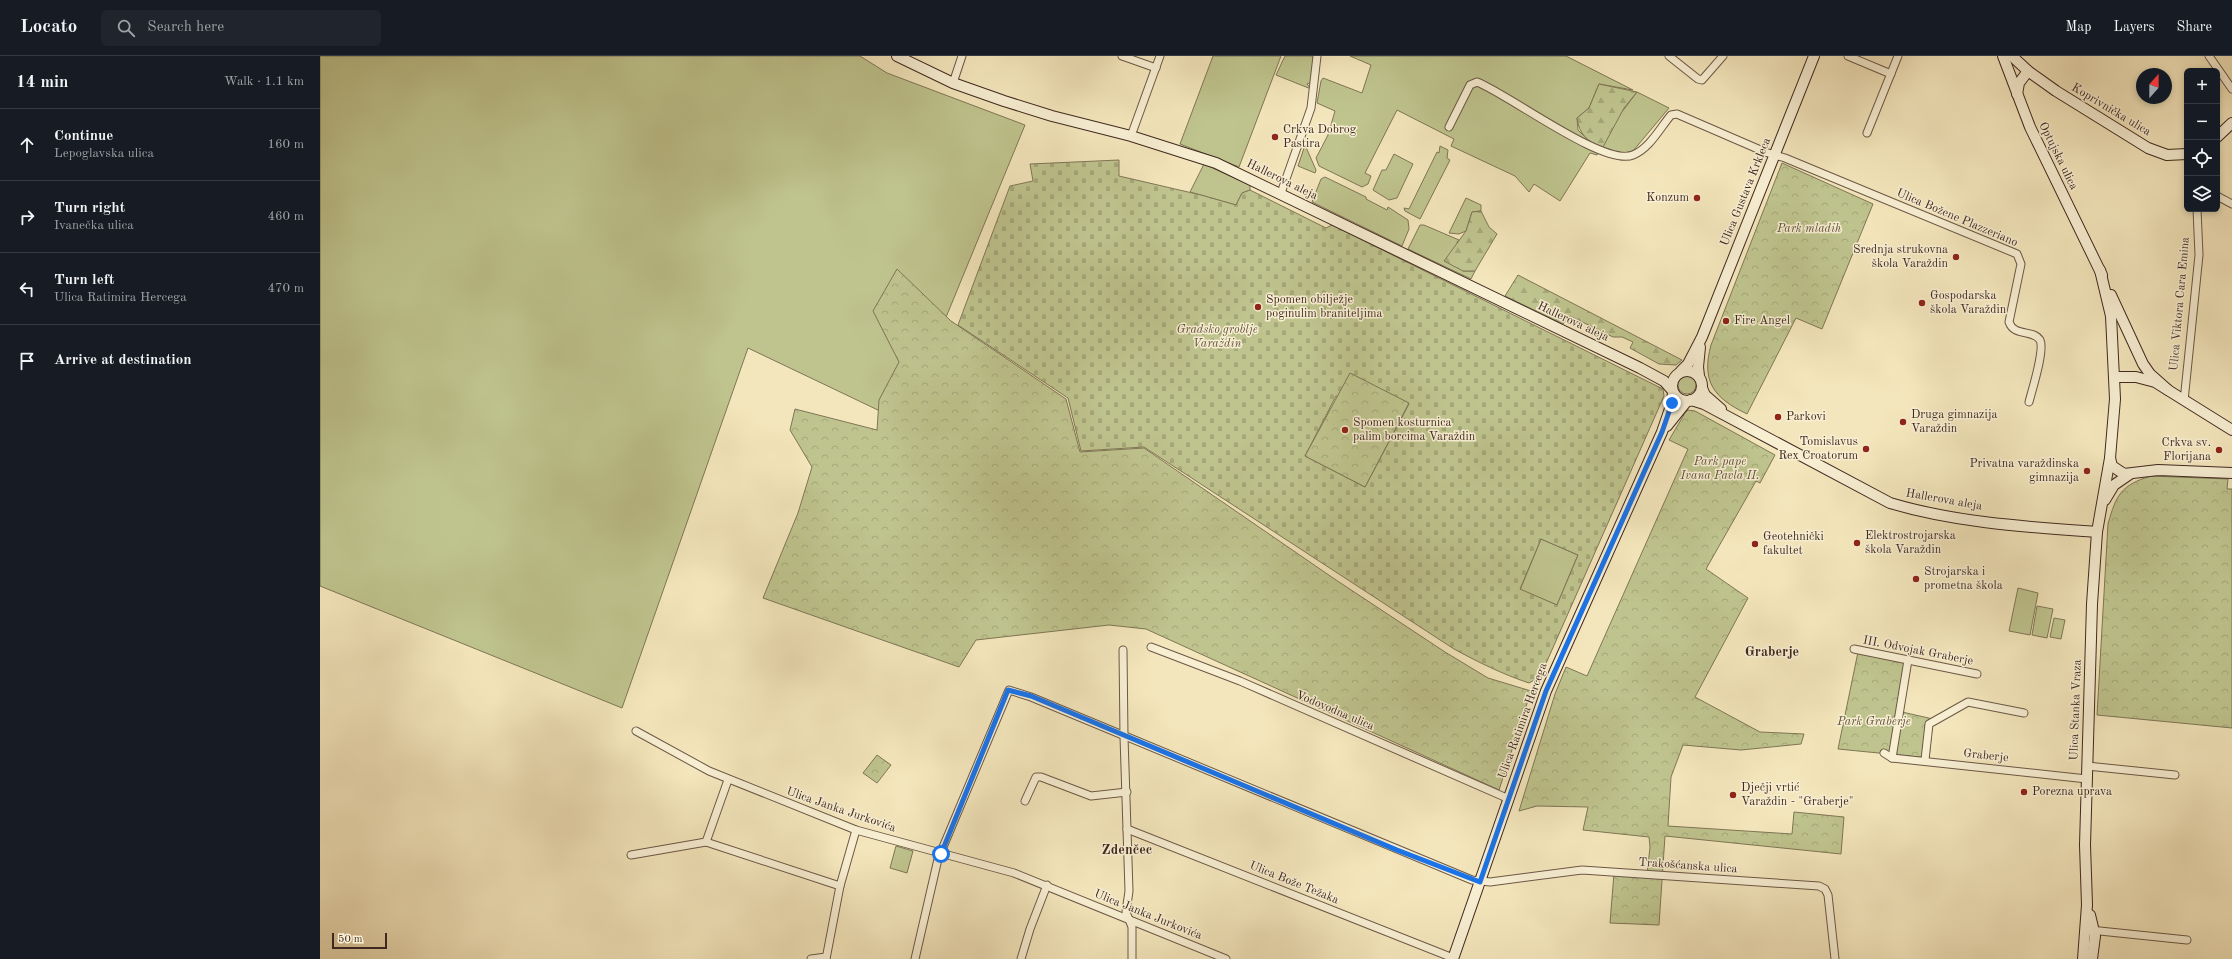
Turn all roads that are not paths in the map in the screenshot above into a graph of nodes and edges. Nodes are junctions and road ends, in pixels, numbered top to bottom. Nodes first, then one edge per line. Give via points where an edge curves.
1 (897, 56) edge
2 (962, 56) edge
3 (1122, 56) edge
4 (1160, 56) edge
5 (1317, 56) edge
6 (1669, 56) edge
7 (1723, 56) edge
8 (1814, 56) edge
9 (1848, 56) edge
10 (1898, 56) edge
11 (2003, 56) edge
12 (2012, 56) edge
13 (2209, 56) edge
14 (1156, 68) junction
15 (2028, 71) junction
16 (1891, 74) junction
17 (953, 83) junction
18 (2232, 89) edge
19 (2017, 94) junction
20 (2232, 123) edge
21 (1449, 127) dead end
22 (1867, 133) dead end
23 (2220, 134) edge
24 (1131, 136) junction
25 (2184, 154) edge
26 (1774, 155) junction
27 (1281, 193) junction
28 (2220, 198) edge
29 (2232, 204) edge
30 (2197, 212) edge
31 (2100, 270) junction
32 (1702, 337) junction
33 (1640, 368) junction
34 (1679, 372) junction
35 (1699, 376) junction
36 (2115, 377) junction
37 (1702, 388) junction
38 (2168, 390) junction
39 (1672, 391) junction
40 (1689, 401) junction
41 (2184, 401) junction
42 (2029, 402) dead end
43 (1735, 420) junction
44 (2232, 430) edge
45 (1662, 432) junction
46 (2110, 458) junction
47 (2135, 472) junction
48 (2232, 473) edge
49 (2099, 515) junction
50 (2097, 532) junction
51 (1152, 647) dead end
52 (1854, 649) dead end
53 (1123, 650) dead end
54 (1908, 660) junction
55 (1977, 674) dead end
56 (2024, 713) dead end
57 (636, 731) dead end
58 (1124, 737) junction
59 (1884, 754) dead end
60 (1892, 758) junction
61 (1925, 760) junction
62 (2087, 766) junction
63 (2175, 774) dead end
64 (2087, 779) junction
65 (728, 780) junction
66 (1127, 792) junction
67 (1509, 799) junction
68 (1025, 801) dead end
69 (1127, 829) junction
70 (856, 830) junction
71 (706, 842) junction
72 (941, 854) junction
73 (631, 855) dead end
74 (1480, 882) junction
75 (1047, 885) junction
76 (840, 886) junction
77 (1130, 919) junction
78 (2090, 930) junction
79 (2188, 940) dead end
80 (826, 958) edge
81 (1453, 958) edge
82 (811, 959) edge
83 (914, 959) edge
84 (1021, 959) edge
85 (1132, 959) edge
86 (1226, 959) edge
87 (1835, 959) edge
88 (2083, 959) edge
89 (2092, 959) edge

1 - 17 main road, Hallerova aleja
2 - 17 street
3 - 14 street
4 - 14 street
5 - 27 street via 1310,108
6 - 7 street via 1702,80
8 - 26 main road, Ulica Gustava Krkleca
9 - 16 street
10 - 16 street
11 - 19 main road, Optujska ulica
12 - 15 main road
13 - 18 street
14 - 24 street
15 - 19 main road via 2019,83
15 - 25 main road, Koprivnička ulica via 2072,102 2148,148 2167,155
16 - 22 street
17 - 24 main road, Hallerova aleja via 1052,116
19 - 31 main road, Optujska ulica via 2030,127
20 - 23 main road
21 - 26 street via 1470,85 1477,82 1590,146 1617,156 1628,157 1642,150 1674,114
24 - 27 main road, Hallerova aleja via 1216,163
26 - 32 main road, Ulica Gustava Krkleca
26 - 42 street, Ulica Božene Plazzeriano via 2017,254 2021,264 2009,322 2015,330 2036,336 2041,341
27 - 33 main road, Hallerova aleja
28 - 29 street
30 - 41 street, Ulica Viktora Cara Emina via 2200,255
31 - 36 main road, Optujska ulica via 2111,316
31 - 38 main road, Optujska ulica via 2143,364
32 - 34 main road, Ulica Gustava Krkleca via 1688,364
32 - 35 main road, Ulica Gustava Krkleca
33 - 34 main road, Hallerova aleja via 1665,374
33 - 39 main road, Hallerova aleja via 1664,381
34 - 35 main road via 1691,371
34 - 39 main road via 1672,381
35 - 37 main road
36 - 38 main road via 2143,378
36 - 46 main road, Optujska ulica
37 - 40 main road via 1698,396
37 - 43 main road, Hallerova aleja via 1708,398
38 - 41 main road
39 - 40 main road via 1679,399
39 - 45 main road, Ulica Ratimira Hercega via 1672,403
40 - 43 main road, Hallerova aleja
40 - 45 main road, Ulica Ratimira Hercega
41 - 44 main road
43 - 50 main road, Hallerova aleja via 1890,503 1916,511 2021,526
45 - 67 main road, Ulica Ratimira Hercega via 1554,672
46 - 47 main road via 2112,466 2118,472
46 - 49 main road, Ulica Stanka Vraza
47 - 48 main road via 2158,470
47 - 49 main road, Ulica Stanka Vraza via 2114,485
49 - 50 main road, Ulica Stanka Vraza
50 - 62 main road, Ulica Stanka Vraza
51 - 67 street, Vodovodna ulica via 1247,684
52 - 54 street, III. Odvojak Graberje
53 - 58 street
54 - 55 street, III. Odvojak Graberje
54 - 60 street
56 - 61 street via 1968,702 1929,724
57 - 65 street, Ulica Janka Jurkovića via 688,761
58 - 66 street
58 - 72 street via 1008,690
58 - 74 street
59 - 60 street, Graberje
60 - 61 street, Graberje
61 - 64 street, Graberje
62 - 63 street
62 - 64 main road, Ulica Stanka Vraza
64 - 78 main road, Ulica Stanka Vraza via 2085,845
65 - 70 street, Ulica Janka Jurkovića
65 - 71 street
66 - 68 street via 1091,796 1036,777
66 - 69 street
67 - 74 main road, Ulica Ratimira Hercega
69 - 77 street via 1129,891 1126,912
69 - 81 street, Ulica Bože Težaka
70 - 72 street, Ulica Janka Jurkovića
70 - 76 street
71 - 73 street
71 - 76 street
72 - 75 street, Ulica Janka Jurkovića via 1014,873
72 - 83 street via 934,871
74 - 81 main road, Ulica Ratimira Hercega
74 - 87 street, Trakošćanska ulica via 1582,870 1819,886 1825,889 1828,895
75 - 77 street, Ulica Janka Jurkovića
75 - 84 street
76 - 80 street
77 - 85 street
77 - 86 street, Ulica Janka Jurkovića
78 - 79 street
78 - 88 main road, Ulica Stanka Vraza
78 - 89 main road, Ulica Stanka Vraza via 2095,936
80 - 82 street

